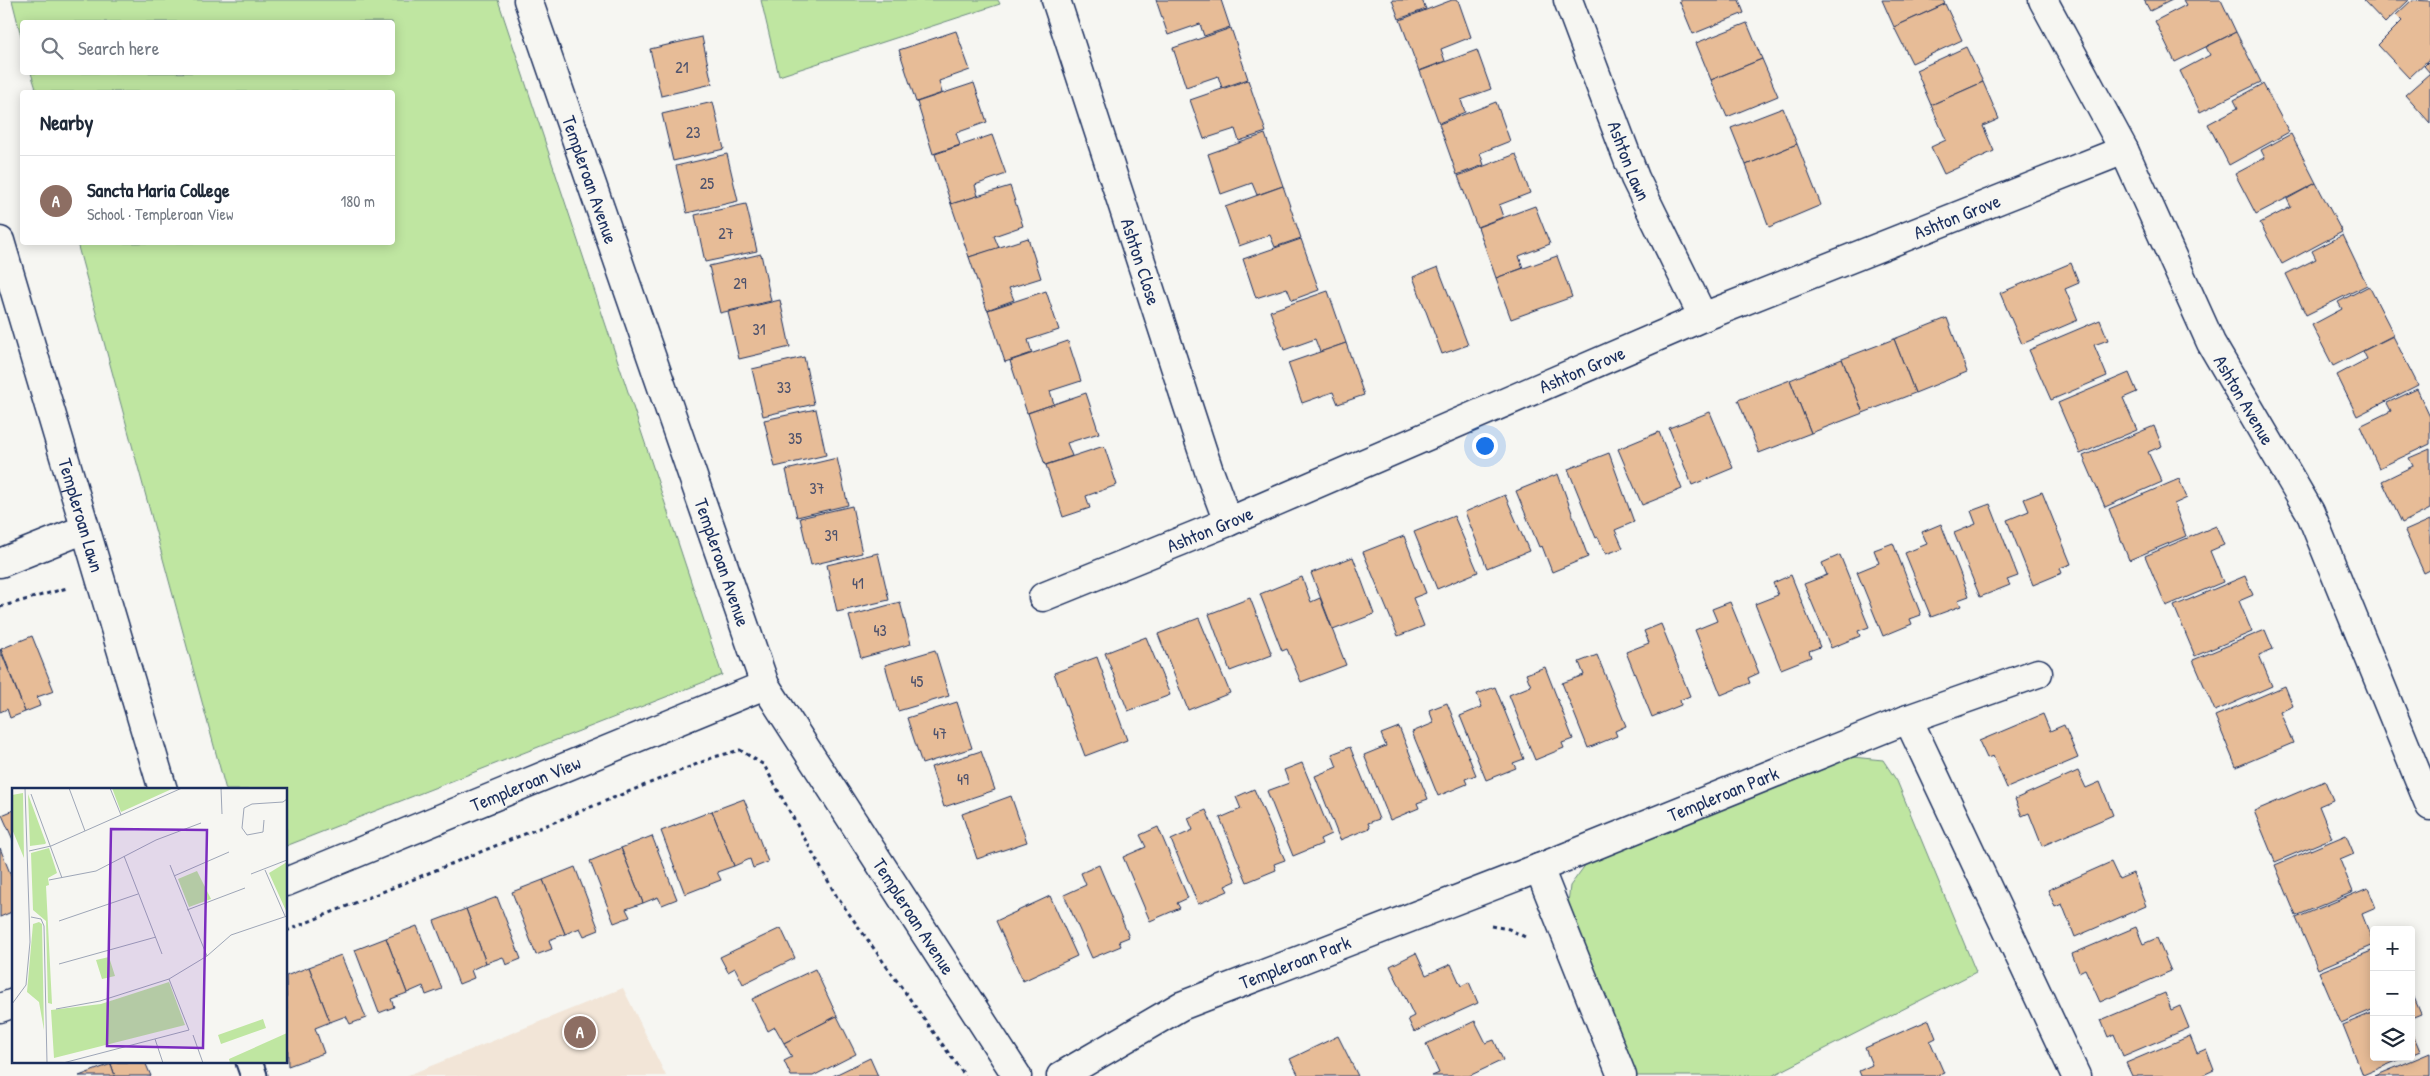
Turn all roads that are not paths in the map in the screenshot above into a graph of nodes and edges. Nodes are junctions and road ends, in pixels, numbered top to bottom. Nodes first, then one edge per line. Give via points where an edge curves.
1 (528, 0) edge
2 (1056, 0) edge
3 (1568, 0) edge
4 (2042, 0) edge
5 (2124, 150) junction
6 (0, 241) edge
7 (1703, 317) junction
8 (1228, 522) junction
9 (85, 529) junction
10 (0, 563) edge
11 (1043, 597) dead end
12 (2038, 673) dead end
13 (765, 685) junction
14 (1908, 719) junction
15 (161, 788) edge
16 (2430, 806) edge
17 (1539, 868) junction
18 (288, 881) edge
19 (12, 1004) edge
20 (0, 1008) edge
21 (250, 1064) edge
22 (254, 1076) edge
23 (1017, 1076) edge
24 (1061, 1076) edge
25 (1622, 1076) edge
26 (2076, 1076) edge

1 - 13 street, Templeroan Avenue
2 - 8 street, Ashton Close
3 - 7 street, Ashton Lawn via 1634,178
4 - 5 street, Ashton Avenue
5 - 7 street, Ashton Grove
5 - 16 street, Ashton Avenue via 2211,343 2310,512
6 - 9 street, Templeroan Lawn
7 - 8 street, Ashton Grove
8 - 11 street, Ashton Grove
9 - 10 street
9 - 15 street, Templeroan Lawn
12 - 14 street, Templeroan Park
13 - 18 street, Templeroan View
13 - 23 street, Templeroan Avenue
14 - 17 street, Templeroan Park
14 - 26 street
17 - 24 street, Templeroan Park via 1181,1006
17 - 25 street
19 - 20 street
21 - 22 lane

